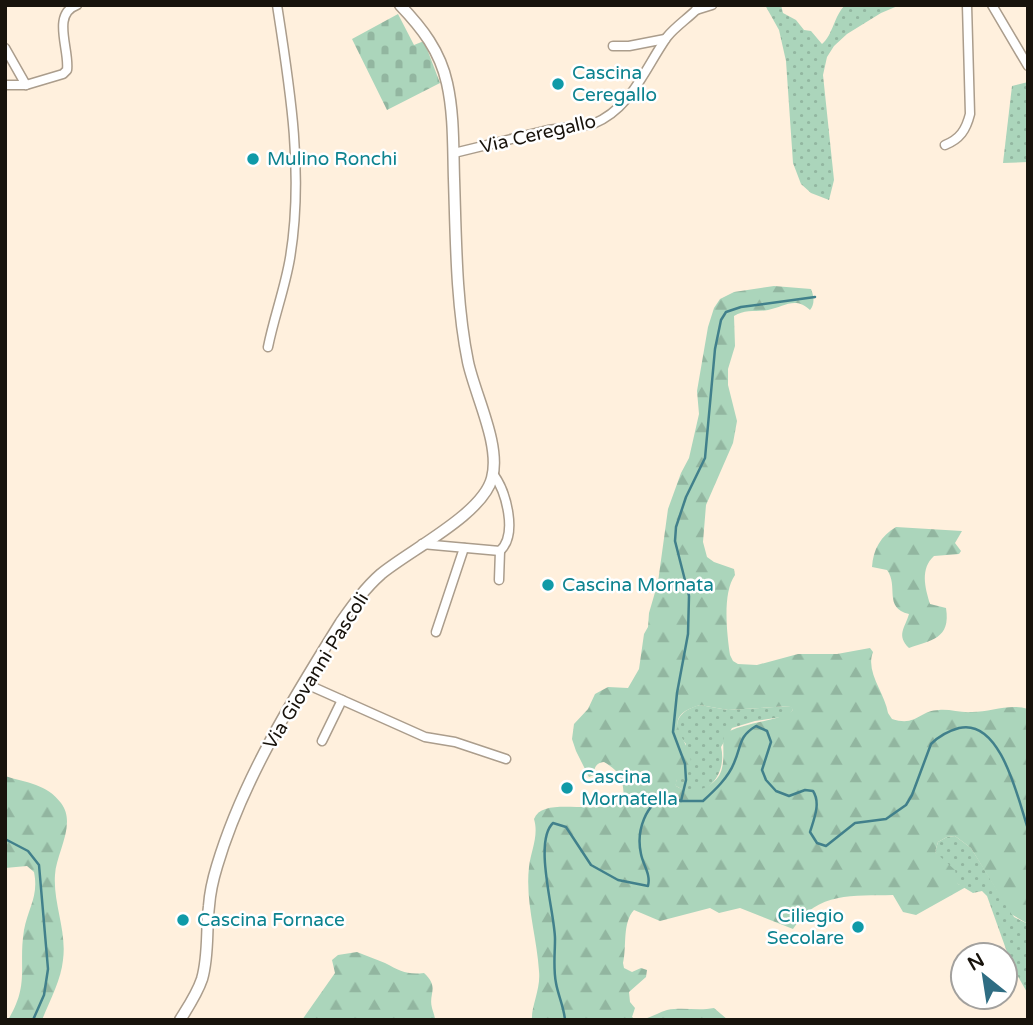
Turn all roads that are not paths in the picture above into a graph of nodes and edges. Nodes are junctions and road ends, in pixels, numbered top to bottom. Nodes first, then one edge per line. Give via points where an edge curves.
1 (77, 5) edge
2 (277, 5) edge
3 (400, 5) edge
4 (712, 5) edge
5 (967, 5) edge
6 (992, 5) edge
7 (692, 8) edge
8 (666, 39) junction
9 (613, 46) dead end
10 (5, 48) edge
11 (1028, 66) edge
12 (5, 85) edge
13 (26, 85) junction
14 (945, 145) dead end
15 (454, 153) junction
16 (268, 347) dead end
17 (494, 475) junction
18 (422, 544) junction
19 (464, 548) junction
20 (500, 551) junction
21 (499, 580) dead end
22 (436, 632) dead end
23 (304, 683) junction
24 (342, 700) junction
25 (322, 741) dead end
26 (506, 760) dead end
27 (180, 1020) edge

1 - 13 street via 64,18 67,70
2 - 16 street via 293,117 295,170 290,259
3 - 15 street via 426,36 443,67
4 - 7 street
5 - 14 street via 970,114 965,131
6 - 11 street
7 - 8 street, Via Ceregallo
8 - 9 street
8 - 15 street, Via Ceregallo via 634,90 604,120
10 - 13 street
12 - 13 street
15 - 17 street via 466,342 491,440
17 - 18 street, Via Giovanni Pascoli via 475,506
17 - 20 street via 509,528
18 - 19 street
18 - 23 street, Via Giovanni Pascoli via 364,591
19 - 20 street
19 - 22 street
20 - 21 street
23 - 24 street
23 - 27 street, Via Giovanni Pascoli via 250,783 227,838 211,892 202,980
24 - 25 street
24 - 26 street via 425,737

